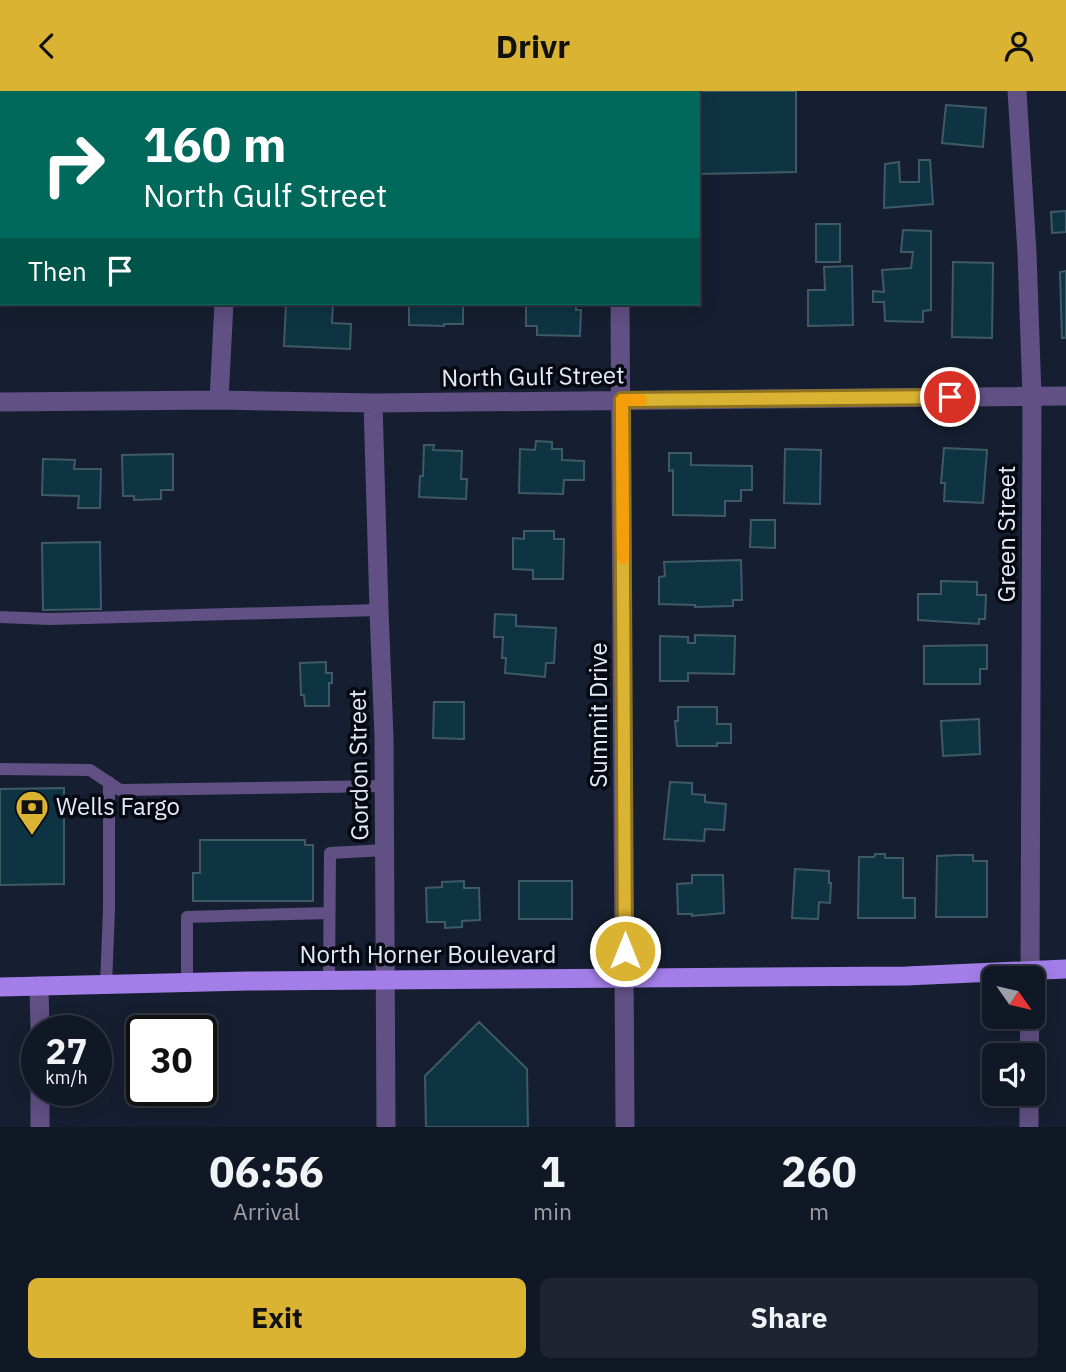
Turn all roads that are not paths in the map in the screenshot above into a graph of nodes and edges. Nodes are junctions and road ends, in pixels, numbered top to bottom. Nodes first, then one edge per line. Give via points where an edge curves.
1 (1017, 91) edge
2 (224, 305) edge
3 (620, 305) edge
4 (1032, 396) junction
5 (1066, 396) edge
6 (219, 400) junction
7 (622, 400) junction
8 (0, 402) edge
9 (373, 403) junction
10 (379, 610) junction
11 (0, 617) edge
12 (0, 769) edge
13 (109, 782) junction
14 (384, 786) junction
15 (385, 850) junction
16 (329, 913) junction
17 (1030, 966) edge
18 (1066, 969) edge
19 (1045, 972) edge
20 (982, 975) edge
21 (625, 978) junction
22 (386, 980) junction
23 (329, 981) junction
24 (187, 983) junction
25 (106, 985) junction
26 (39, 986) junction
27 (0, 987) edge
28 (40, 1015) edge
29 (40, 1106) edge
30 (1029, 1106) edge
31 (40, 1127) edge
32 (386, 1127) edge
33 (625, 1127) edge
34 (1029, 1127) edge

1 - 4 street, Green Street
2 - 6 street
3 - 7 street, Summit Drive
4 - 5 street, North Gulf Street
4 - 7 street, North Gulf Street
4 - 17 street, Green Street
6 - 8 street, North Gulf Street
6 - 9 street, North Gulf Street
7 - 9 street, North Gulf Street
7 - 21 street, Summit Drive
9 - 10 street, Gordon Street
10 - 11 lane
10 - 14 street, Gordon Street
12 - 13 lane via 90,769
13 - 14 lane via 120,790
13 - 25 lane
14 - 15 street, Gordon Street
15 - 16 lane via 330,853
15 - 22 street, Gordon Street
16 - 23 lane
16 - 24 lane via 187,917
18 - 19 main road, North Horner Boulevard
20 - 21 main road, North Horner Boulevard
21 - 22 main road, North Horner Boulevard
21 - 33 street, Summit Drive
22 - 23 main road, North Horner Boulevard
22 - 32 street, Gordon Street
23 - 24 main road, North Horner Boulevard
24 - 25 main road, North Horner Boulevard
25 - 26 main road, North Horner Boulevard
26 - 27 main road, North Horner Boulevard
26 - 28 street
29 - 31 street
30 - 34 street

